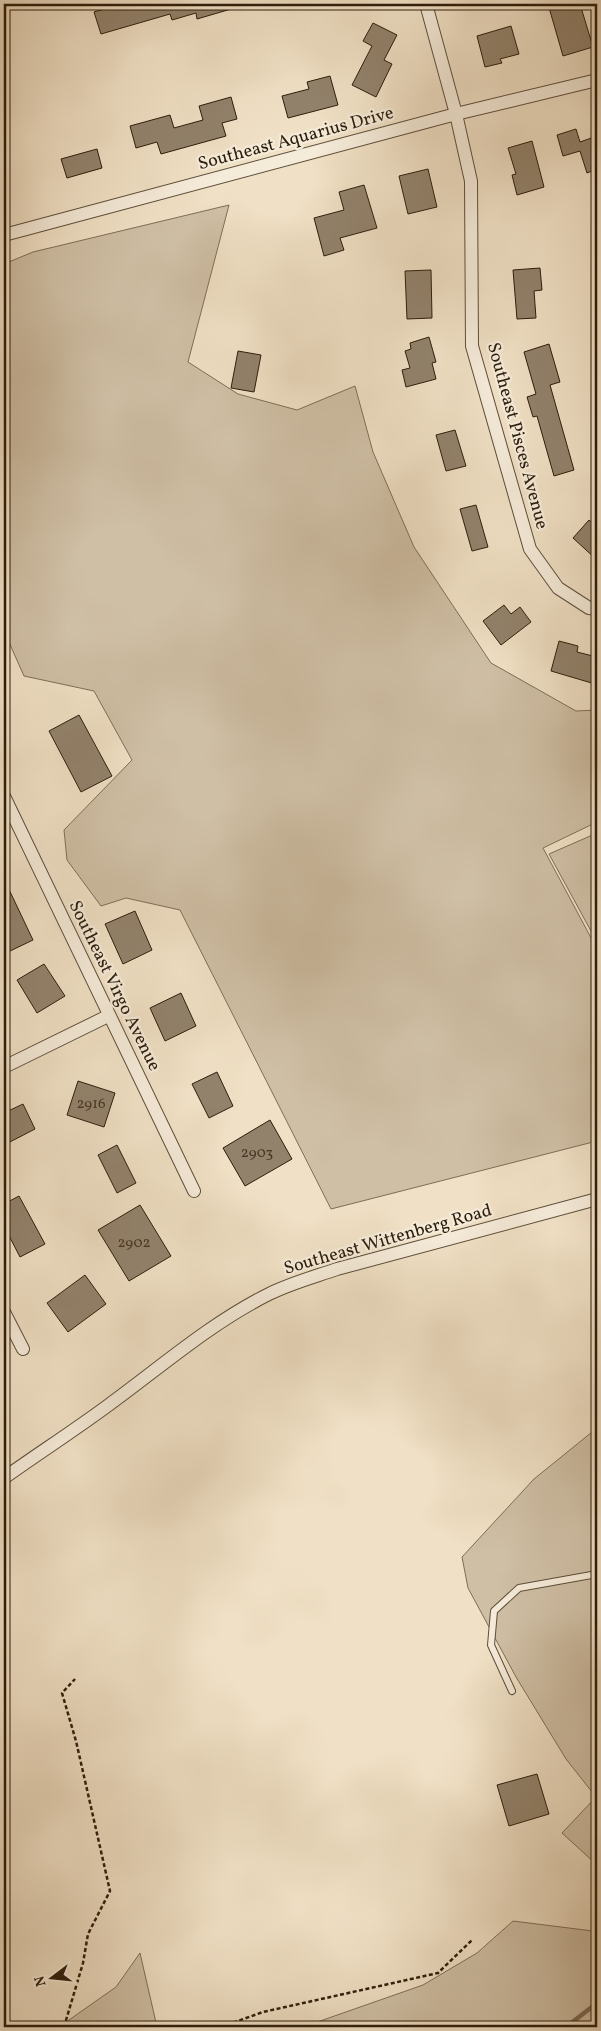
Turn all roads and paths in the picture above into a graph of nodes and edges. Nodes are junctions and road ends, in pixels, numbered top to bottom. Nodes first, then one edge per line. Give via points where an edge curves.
1 (426, 4) edge
2 (597, 80) edge
3 (456, 114) junction
4 (4, 235) edge
5 (597, 609) edge
6 (4, 796) edge
7 (108, 1016) junction
8 (4, 1068) edge
9 (194, 1191) dead end
10 (597, 1199) edge
11 (4, 1312) edge
12 (22, 1348) dead end
13 (4, 1478) edge
14 (597, 1574) edge
15 (75, 1679) dead end
16 (512, 1691) dead end
17 (473, 1939) dead end
18 (64, 2027) edge
19 (221, 2027) edge

1 - 3 street, Southeast Pisces Avenue
2 - 3 street, Southeast Aquarius Drive
3 - 4 street, Southeast Aquarius Drive
3 - 5 street, Southeast Pisces Avenue via 471,181 472,346 530,549 558,588 589,608
6 - 7 street, Southeast Virgo Avenue
7 - 8 street
7 - 9 street, Southeast Virgo Avenue
10 - 13 street, Southeast Wittenberg Road via 337,1269 270,1294 207,1332
11 - 12 street
14 - 16 lane via 519,1588 494,1610 491,1645
15 - 18 path via 62,1693 110,1891 88,1934
17 - 19 path via 438,1973 262,2012

